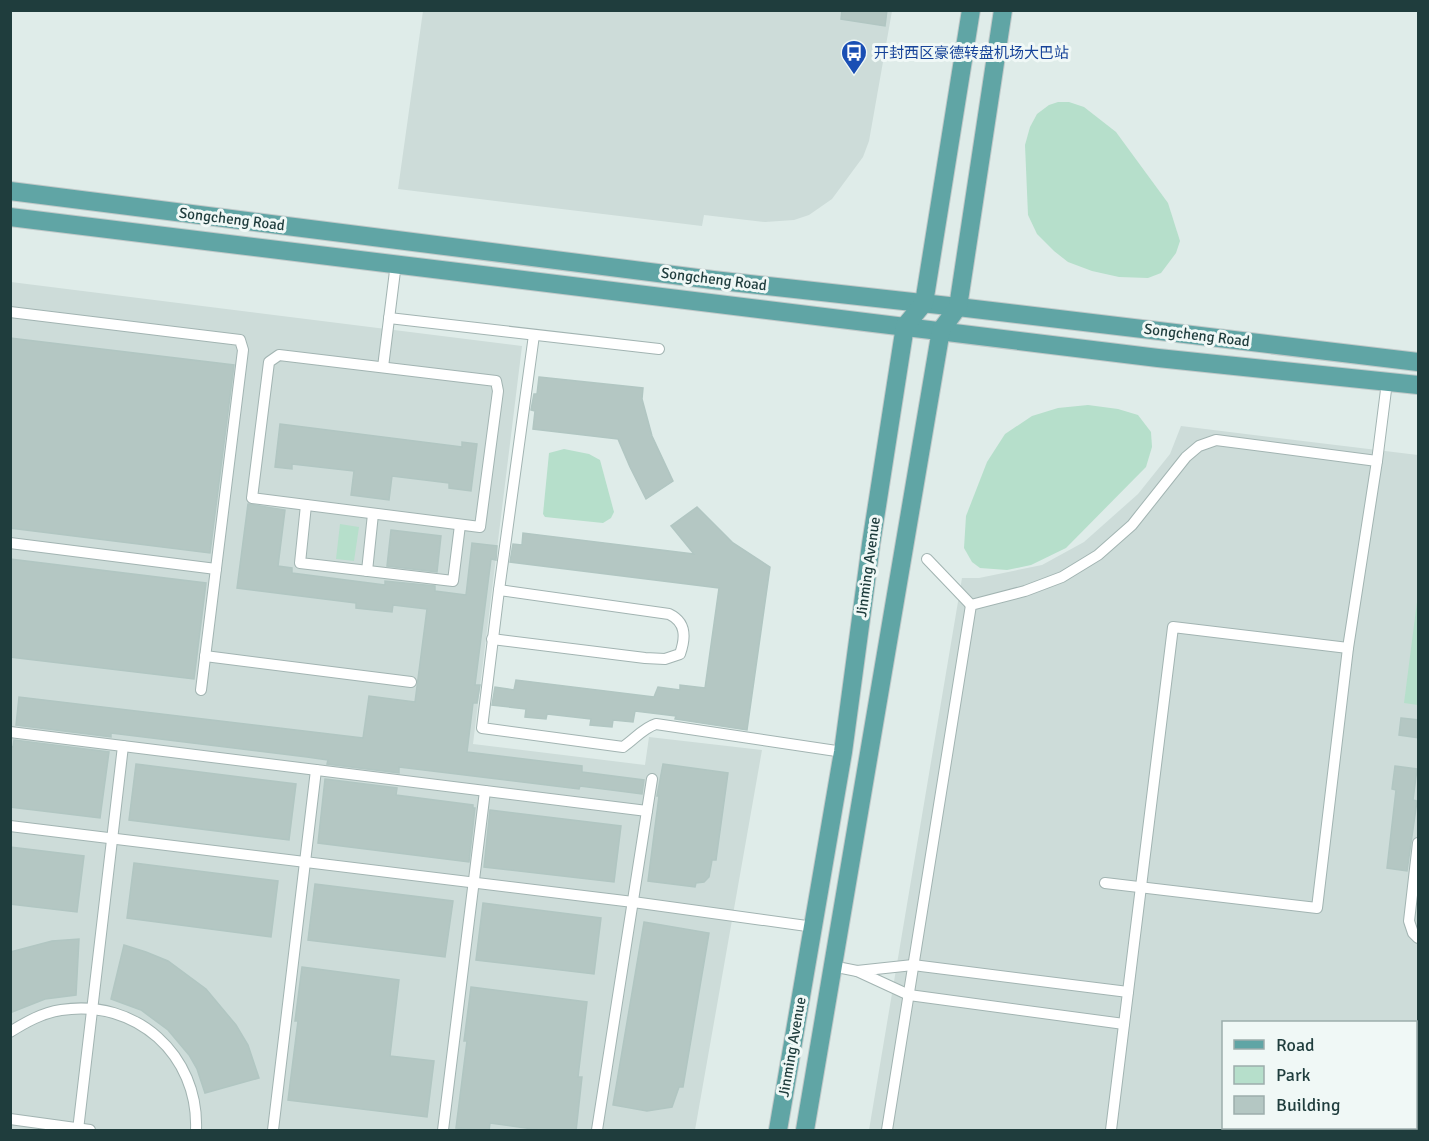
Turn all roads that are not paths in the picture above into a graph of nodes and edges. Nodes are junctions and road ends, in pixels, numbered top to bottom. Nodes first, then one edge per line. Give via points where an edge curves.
1 (971, 10) edge
2 (1003, 10) edge
3 (10, 191) edge
4 (10, 217) edge
5 (396, 263) junction
6 (924, 303) junction
7 (958, 307) junction
8 (10, 312) edge
9 (389, 318) junction
10 (905, 326) junction
11 (941, 330) junction
12 (534, 335) junction
13 (659, 350) dead end
14 (1419, 362) edge
15 (383, 367) junction
16 (1387, 382) junction
17 (1419, 385) edge
18 (1377, 461) junction
19 (306, 505) junction
20 (373, 514) junction
21 (460, 525) junction
22 (10, 543) edge
23 (927, 559) dead end
24 (216, 569) junction
25 (367, 571) junction
26 (499, 590) junction
27 (971, 605) junction
28 (492, 639) junction
29 (1348, 648) junction
30 (205, 656) junction
31 (411, 682) dead end
32 (201, 690) dead end
33 (10, 732) edge
34 (123, 746) junction
35 (843, 752) junction
36 (316, 770) junction
37 (652, 779) dead end
38 (485, 791) junction
39 (647, 811) junction
40 (10, 826) edge
41 (112, 839) junction
42 (1419, 843) edge
43 (305, 862) junction
44 (474, 883) junction
45 (1105, 883) dead end
46 (1142, 888) junction
47 (633, 902) junction
48 (814, 927) junction
49 (1419, 938) edge
50 (913, 965) junction
51 (832, 966) junction
52 (857, 971) junction
53 (1128, 993) junction
54 (909, 995) junction
55 (93, 1009) junction
56 (1124, 1024) junction
57 (10, 1032) edge
58 (10, 1119) edge
59 (79, 1130) edge
60 (90, 1131) edge
61 (196, 1131) edge
62 (273, 1131) edge
63 (443, 1131) edge
64 (597, 1131) edge
65 (778, 1131) edge
66 (805, 1131) edge
67 (887, 1131) edge
68 (1111, 1131) edge

1 - 6 main road
2 - 7 main road, Jinming Avenue
3 - 6 main road, Songcheng Road
4 - 5 main road, Songcheng Road
5 - 9 lane
5 - 10 main road, Songcheng Road
6 - 7 main road, Songcheng Road
6 - 10 main road
7 - 11 main road, Jinming Avenue
7 - 14 main road, Songcheng Road
8 - 24 lane via 240,340 243,350
9 - 12 lane
9 - 15 lane
10 - 11 main road, Songcheng Road
10 - 35 main road, Jinming Avenue
11 - 16 main road, Songcheng Road
11 - 51 main road, Jinming Avenue
12 - 13 lane
12 - 26 lane
15 - 19 lane via 279,355 269,362 252,498
15 - 21 lane via 496,381 498,391 480,527
16 - 17 main road, Songcheng Road
16 - 18 lane
18 - 27 lane via 1216,440 1199,446 1132,525 1098,555 1062,577
18 - 29 lane
19 - 20 lane
19 - 25 lane via 300,563
20 - 21 lane
20 - 25 lane
21 - 25 lane via 453,581
22 - 24 lane
23 - 27 lane
24 - 30 lane
26 - 28 lane
26 - 28 lane via 669,614 682,622 685,634 680,654 665,659
27 - 50 lane
28 - 35 lane via 482,728 623,747 645,728 656,724
29 - 46 lane via 1317,908
29 - 46 lane via 1173,627
30 - 31 lane
30 - 32 lane
33 - 34 lane
34 - 36 lane
34 - 41 lane
35 - 48 main road, Jinming Avenue
36 - 38 lane
36 - 43 lane
37 - 39 lane
38 - 39 lane
38 - 44 lane
39 - 47 lane
40 - 41 lane
41 - 43 lane
41 - 55 lane
42 - 49 lane via 1409,921
43 - 44 lane
43 - 62 lane
44 - 47 lane
44 - 63 lane
45 - 46 lane
46 - 53 lane
47 - 48 lane
47 - 64 lane
48 - 65 main road, Jinming Avenue
50 - 52 lane
50 - 53 lane
50 - 54 lane
51 - 52 lane
51 - 66 main road, Jinming Avenue
52 - 54 lane
53 - 56 lane
54 - 56 lane
54 - 67 lane
55 - 57 lane via 58,1010
55 - 59 lane
55 - 61 lane via 128,1018 158,1037 170,1050 189,1082
56 - 68 lane
58 - 59 lane
59 - 60 lane

